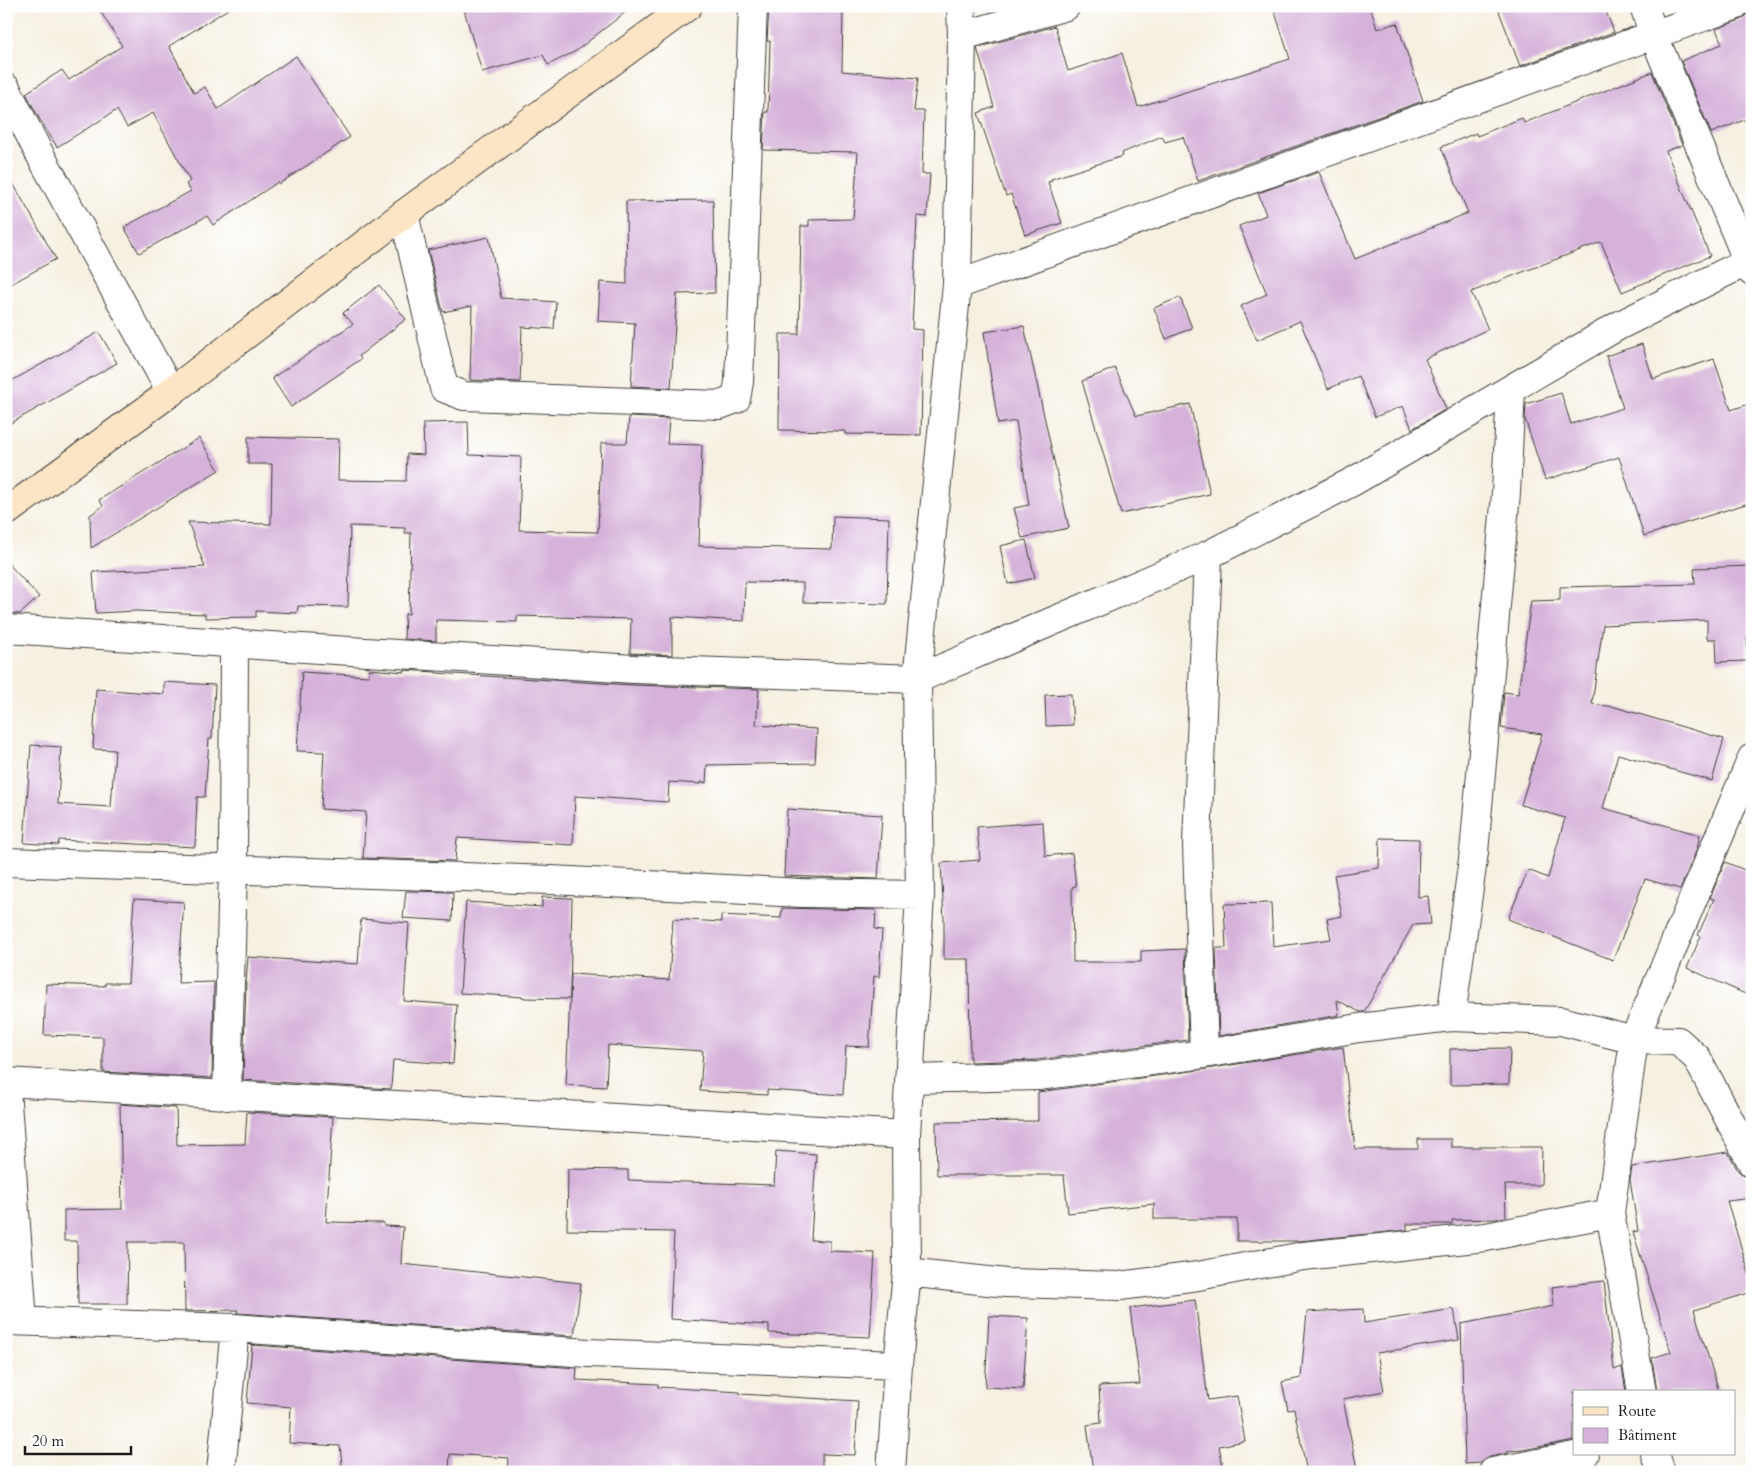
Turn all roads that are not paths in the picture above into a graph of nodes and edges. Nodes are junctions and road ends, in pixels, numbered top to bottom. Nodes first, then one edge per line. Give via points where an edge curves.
1 (688, 6) edge
2 (752, 6) edge
3 (961, 6) edge
4 (1066, 6) edge
5 (1644, 6) edge
6 (1734, 6) edge
7 (962, 36) junction
8 (1654, 36) junction
9 (6, 88) edge
10 (404, 214) junction
11 (1750, 264) edge
12 (956, 285) junction
13 (1511, 390) junction
14 (171, 392) junction
15 (6, 512) edge
16 (1208, 555) junction
17 (6, 629) edge
18 (234, 643) junction
19 (917, 678) junction
20 (1752, 758) edge
21 (6, 862) edge
22 (233, 869) junction
23 (920, 895) junction
24 (1451, 1017) junction
25 (1634, 1040) junction
26 (1204, 1054) junction
27 (909, 1079) junction
28 (6, 1082) edge
29 (6, 1089) edge
30 (227, 1096) junction
31 (906, 1135) junction
32 (1752, 1163) edge
33 (1610, 1213) junction
34 (907, 1272) junction
35 (15, 1321) edge
36 (235, 1328) junction
37 (898, 1366) junction
38 (1642, 1390) edge
39 (1575, 1456) edge
40 (1656, 1456) edge
41 (221, 1472) edge
42 (891, 1472) edge
43 (1494, 1472) edge
44 (1661, 1472) edge

1 - 10 street
2 - 10 street via 736,399 720,405 464,396 444,388
3 - 7 street
4 - 7 street
5 - 8 street
6 - 8 street
7 - 12 street
8 - 11 street
8 - 12 street
9 - 14 street
10 - 14 street
11 - 13 street via 1618,326
12 - 19 street
13 - 16 street via 1354,482
13 - 24 street via 1506,493 1474,852
14 - 15 street
16 - 19 street
16 - 26 street via 1197,844
17 - 18 street
18 - 19 street via 634,669
18 - 22 street
19 - 23 street
20 - 25 street
21 - 22 street
22 - 23 street
22 - 30 street
23 - 27 street
24 - 25 street via 1561,1021
24 - 26 street via 1359,1028
25 - 32 street via 1678,1041 1697,1058
25 - 33 street
26 - 27 street via 1038,1076
27 - 31 street
28 - 30 street
29 - 35 street
30 - 31 street
31 - 34 street
33 - 34 street via 1486,1237 1303,1256 1198,1276 1120,1286 1006,1283
33 - 38 street
34 - 37 street
35 - 36 street
36 - 37 street via 588,1354
36 - 41 street
37 - 42 street
39 - 43 street
40 - 44 street

